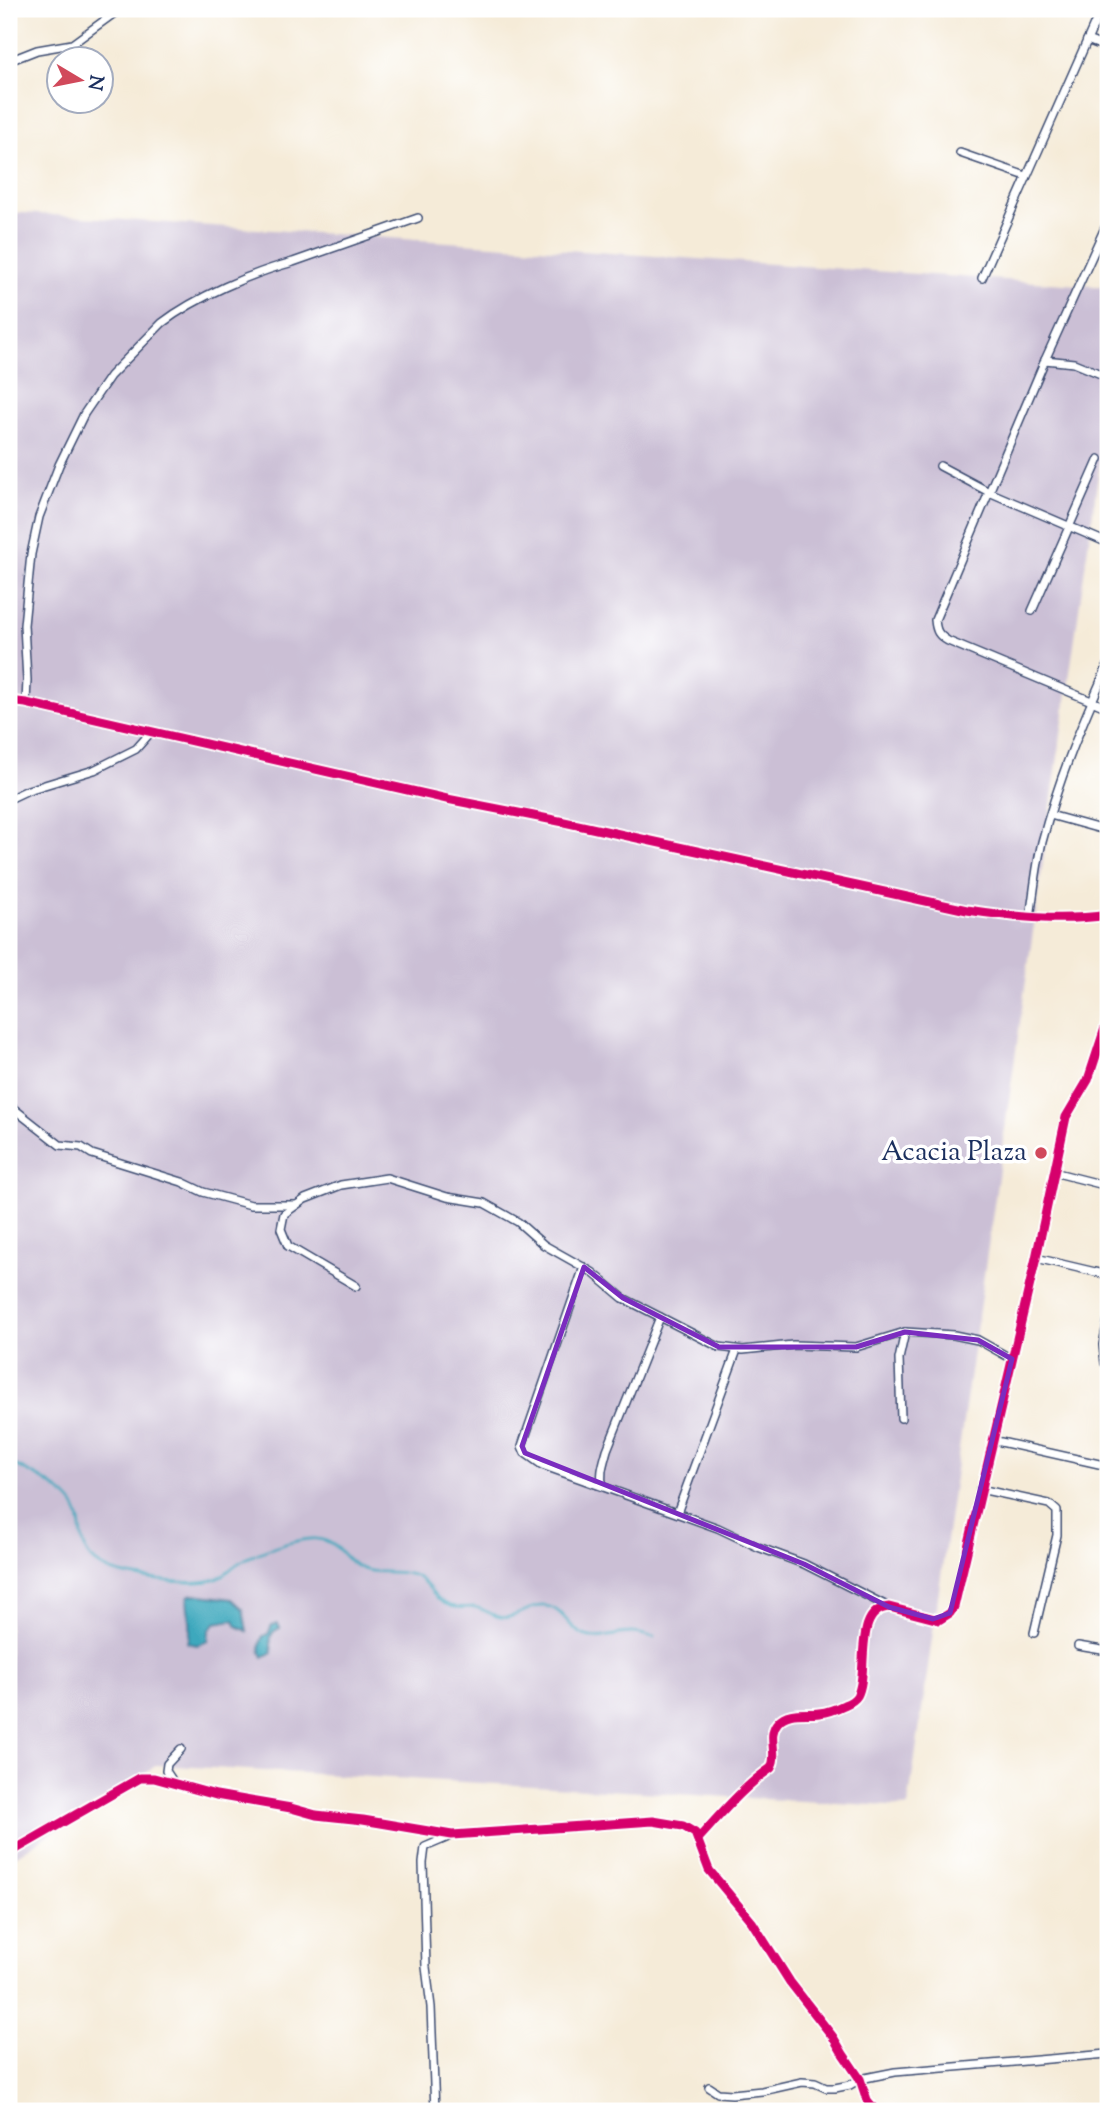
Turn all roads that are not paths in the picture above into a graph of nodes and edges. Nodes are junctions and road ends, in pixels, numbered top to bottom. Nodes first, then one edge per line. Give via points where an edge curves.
1 (120, 9) edge
2 (1101, 9) edge
3 (1087, 40) junction
4 (1108, 48) edge
5 (9, 61) edge
6 (960, 153) dead end
7 (1026, 176) junction
8 (418, 218) dead end
9 (1108, 221) edge
10 (982, 278) dead end
11 (1045, 360) junction
12 (1108, 377) edge
13 (1099, 459) dead end
14 (940, 466) dead end
15 (989, 492) junction
16 (1069, 527) junction
17 (1108, 543) edge
18 (1032, 611) dead end
19 (1108, 665) edge
20 (9, 701) edge
21 (1092, 701) junction
22 (26, 703) junction
23 (1108, 708) edge
24 (152, 731) junction
25 (9, 799) edge
26 (1050, 815) junction
27 (1108, 831) edge
28 (1108, 890) edge
29 (1108, 901) edge
30 (1108, 915) edge
31 (1030, 917) junction
32 (1108, 1019) edge
33 (9, 1105) edge
34 (1053, 1172) junction
35 (1108, 1186) edge
36 (295, 1205) junction
37 (1036, 1258) junction
38 (584, 1268) junction
39 (1108, 1275) edge
40 (356, 1286) dead end
41 (660, 1317) junction
42 (1108, 1320) edge
43 (905, 1332) junction
44 (737, 1349) junction
45 (1012, 1359) junction
46 (1108, 1364) edge
47 (901, 1418) dead end
48 (992, 1440) junction
49 (1108, 1466) edge
50 (603, 1486) junction
51 (980, 1489) junction
52 (677, 1513) junction
53 (890, 1607) junction
54 (1034, 1633) dead end
55 (1078, 1646) dead end
56 (1108, 1651) edge
57 (180, 1749) dead end
58 (174, 1783) junction
59 (452, 1835) junction
60 (698, 1839) junction
61 (9, 1853) edge
62 (1108, 2054) edge
63 (860, 2079) junction
64 (709, 2087) dead end
65 (435, 2111) edge
66 (876, 2111) edge

1 - 5 street via 72,44
2 - 3 street
3 - 4 street
3 - 7 street
6 - 7 street
7 - 10 street
8 - 22 street via 272,268 215,293 162,323 110,376 84,414 39,517 24,625
9 - 11 street
11 - 12 street via 1074,363
11 - 15 street
13 - 16 street
14 - 15 street
15 - 16 street
15 - 21 street via 935,620 939,636
16 - 17 street
16 - 18 street
19 - 21 street
20 - 22 street
21 - 23 street
21 - 26 street
22 - 24 street
24 - 25 street via 136,749 94,769
24 - 31 street via 898,896
26 - 27 street
26 - 31 street
28 - 29 street
30 - 31 street
32 - 34 street via 1088,1080 1066,1117
33 - 36 street via 60,1145 81,1147 251,1205
34 - 35 street
34 - 37 street
36 - 38 street via 341,1185 387,1178 484,1203
36 - 40 street via 284,1214 281,1229 288,1246
37 - 39 street
37 - 45 street
38 - 41 street via 623,1298
38 - 50 street via 522,1446 531,1460
41 - 44 street via 719,1347
41 - 50 street via 607,1450
42 - 46 street via 1103,1345
43 - 44 street via 856,1347
43 - 45 street via 978,1340
43 - 47 street via 899,1359
44 - 52 street
45 - 48 street
48 - 49 street
48 - 51 street
50 - 52 street
51 - 53 street via 950,1613 939,1620
51 - 54 street via 1049,1504 1057,1511
52 - 53 street via 804,1563
53 - 60 street via 878,1611 864,1632 864,1668 855,1699 833,1711 780,1719 773,1732 771,1768 731,1802
55 - 56 street
57 - 58 street via 167,1764
58 - 59 street via 316,1815
58 - 61 street via 140,1778
59 - 60 street via 653,1821 683,1826
59 - 65 street via 425,1847 423,1863
60 - 63 street via 709,1870 752,1922
62 - 63 street
63 - 64 street via 835,2088 802,2082 732,2094
63 - 66 street

